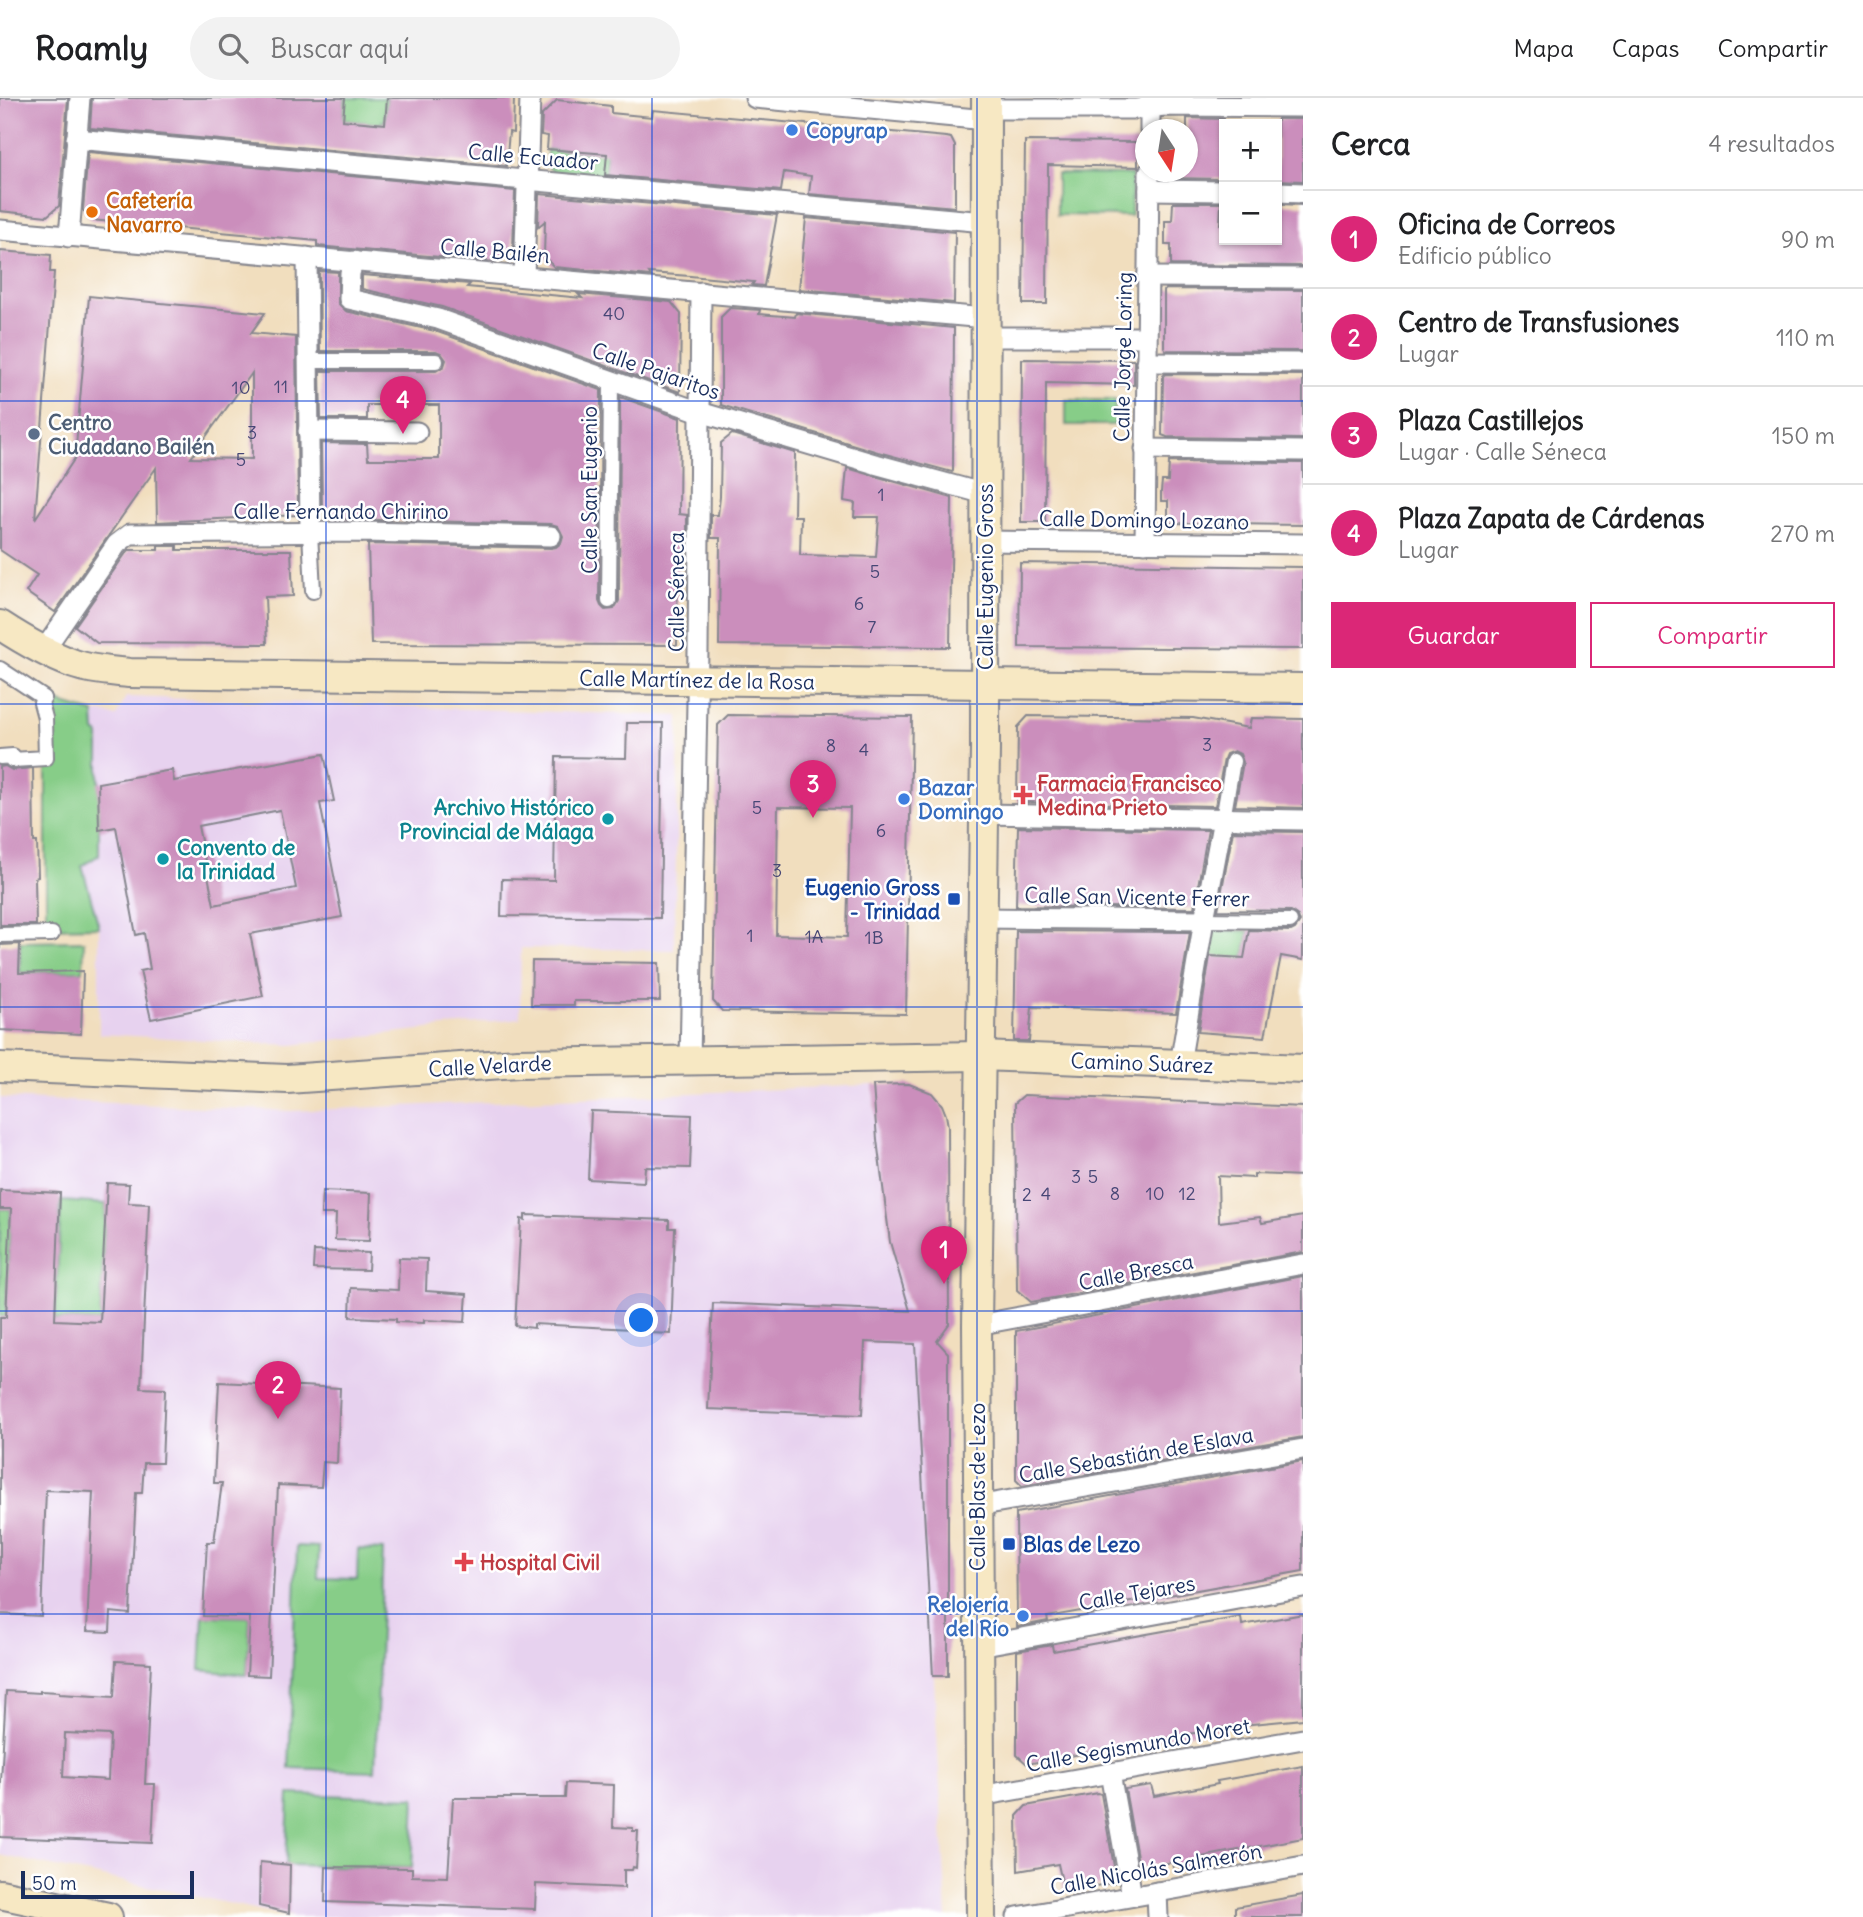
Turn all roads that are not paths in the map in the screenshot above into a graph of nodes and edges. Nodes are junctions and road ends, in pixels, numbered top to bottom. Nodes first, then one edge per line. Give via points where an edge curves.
1 (80, 98) edge
2 (530, 98) edge
3 (755, 98) edge
4 (1150, 103) edge
5 (1303, 107) edge
6 (986, 109) edge
7 (76, 139) junction
8 (527, 180) junction
9 (1149, 182) edge
10 (1156, 182) edge
11 (1219, 190) edge
12 (1282, 192) edge
13 (1303, 192) edge
14 (985, 222) junction
15 (0, 230) edge
16 (69, 237) junction
17 (307, 257) junction
18 (354, 261) junction
19 (524, 276) junction
20 (1147, 276) junction
21 (1303, 278) edge
22 (701, 292) junction
23 (985, 327) junction
24 (1146, 337) junction
25 (308, 361) junction
26 (436, 361) dead end
27 (1146, 362) junction
28 (1303, 363) edge
29 (611, 380) junction
30 (699, 412) junction
31 (309, 431) junction
32 (417, 432) dead end
33 (1145, 449) junction
34 (1303, 451) edge
35 (985, 494) junction
36 (310, 532) junction
37 (551, 536) dead end
38 (985, 541) junction
39 (1145, 543) junction
40 (1303, 544) edge
41 (313, 592) dead end
42 (609, 601) dead end
43 (0, 625) edge
44 (44, 650) junction
45 (0, 670) edge
46 (697, 681) junction
47 (984, 685) junction
48 (1303, 688) edge
49 (0, 757) edge
50 (1233, 761) dead end
51 (984, 814) junction
52 (1223, 819) junction
53 (1303, 820) edge
54 (982, 918) junction
55 (1204, 920) junction
56 (1290, 921) dead end
57 (52, 934) dead end
58 (0, 935) edge
59 (981, 1056) junction
60 (690, 1061) junction
61 (1180, 1064) junction
62 (0, 1067) edge
63 (1303, 1069) edge
64 (1303, 1264) edge
65 (977, 1325) junction
66 (1303, 1449) edge
67 (977, 1506) junction
68 (1303, 1587) edge
69 (979, 1646) junction
70 (1303, 1740) edge
71 (1110, 1773) junction
72 (980, 1796) junction
73 (1303, 1866) edge
74 (1157, 1892) junction
75 (0, 1894) edge
76 (1132, 1896) junction
77 (108, 1917) edge
78 (981, 1917) edge
79 (1017, 1917) edge
80 (1158, 1917) edge

1 - 7 street
2 - 8 street
3 - 6 street
4 - 5 street
4 - 6 street
6 - 14 main road, Calle Eugenio Gross
7 - 8 street, Calle Ecuador
7 - 16 street
8 - 14 street, Calle Ecuador
8 - 19 street
9 - 20 street, Calle Jorge Loring
10 - 11 street
12 - 13 street
14 - 23 main road, Calle Eugenio Gross
15 - 16 street, Calle Bailén
16 - 17 street, Calle Bailén
17 - 18 street, Calle Bailén
17 - 25 street
18 - 19 street, Calle Bailén
18 - 29 street, Calle Pajaritos via 349,299 439,319
19 - 22 street, Calle Bailén
20 - 21 street
20 - 24 street, Calle Jorge Loring
22 - 23 street, Calle Bailén
22 - 30 street, Calle Séneca
23 - 24 street, Calle Bailén
23 - 35 main road, Calle Eugenio Gross
24 - 27 street, Calle Jorge Loring
25 - 26 street
25 - 31 street
27 - 28 street
27 - 33 street, Calle Jorge Loring
29 - 30 street, Calle Pajaritos
29 - 42 street, Calle San Eugenio
30 - 35 street, Calle Pajaritos
30 - 46 street, Calle Séneca
31 - 32 street
31 - 36 street
33 - 34 street
33 - 39 street, Calle Jorge Loring
35 - 38 main road, Calle Eugenio Gross
36 - 37 street, Calle Fernando Chirino
36 - 41 street
36 - 44 street, Calle Fernando Chirino via 130,534 117,544
38 - 39 street, Calle Domingo Lozano
38 - 47 main road, Calle Eugenio Gross
39 - 40 street, Calle Domingo Lozano
43 - 44 main road, Calle Martínez de la Rosa
44 - 46 main road, Calle Martínez de la Rosa via 74,664 129,673
45 - 49 street via 44,698 46,758
46 - 47 main road, Calle Martínez de la Rosa
46 - 60 street, Calle Séneca
47 - 48 main road, Calle Martínez de la Rosa
47 - 51 main road, Calle Eugenio Gross
50 - 52 street
51 - 52 street
51 - 54 main road, Calle Eugenio Gross
52 - 53 street
52 - 55 street
54 - 55 street, Calle San Vicente Ferrer
54 - 59 main road, Calle Eugenio Gross
55 - 56 street, Calle San Vicente Ferrer
55 - 61 street
57 - 58 street
59 - 60 main road, Calle Velarde
59 - 61 main road, Camino Suárez
59 - 65 main road, Calle Blas de Lezo
60 - 62 main road, Calle Velarde via 518,1063 288,1079
61 - 63 main road, Camino Suárez
64 - 65 street, Calle Bresca
65 - 67 main road, Calle Blas de Lezo
66 - 67 street, Calle Sebastián de Eslava
67 - 69 main road, Calle Blas de Lezo
68 - 69 street, Calle Tejares
69 - 72 main road, Calle Blas de Lezo
70 - 71 street, Calle Segismundo Moret
71 - 72 street, Calle Segismundo Moret
71 - 76 street
72 - 78 main road, Calle Blas de Lezo
73 - 74 street, Calle Nicolás Salmerón
74 - 76 street, Calle Nicolás Salmerón
74 - 80 street
75 - 77 main road
76 - 79 street, Calle Nicolás Salmerón

